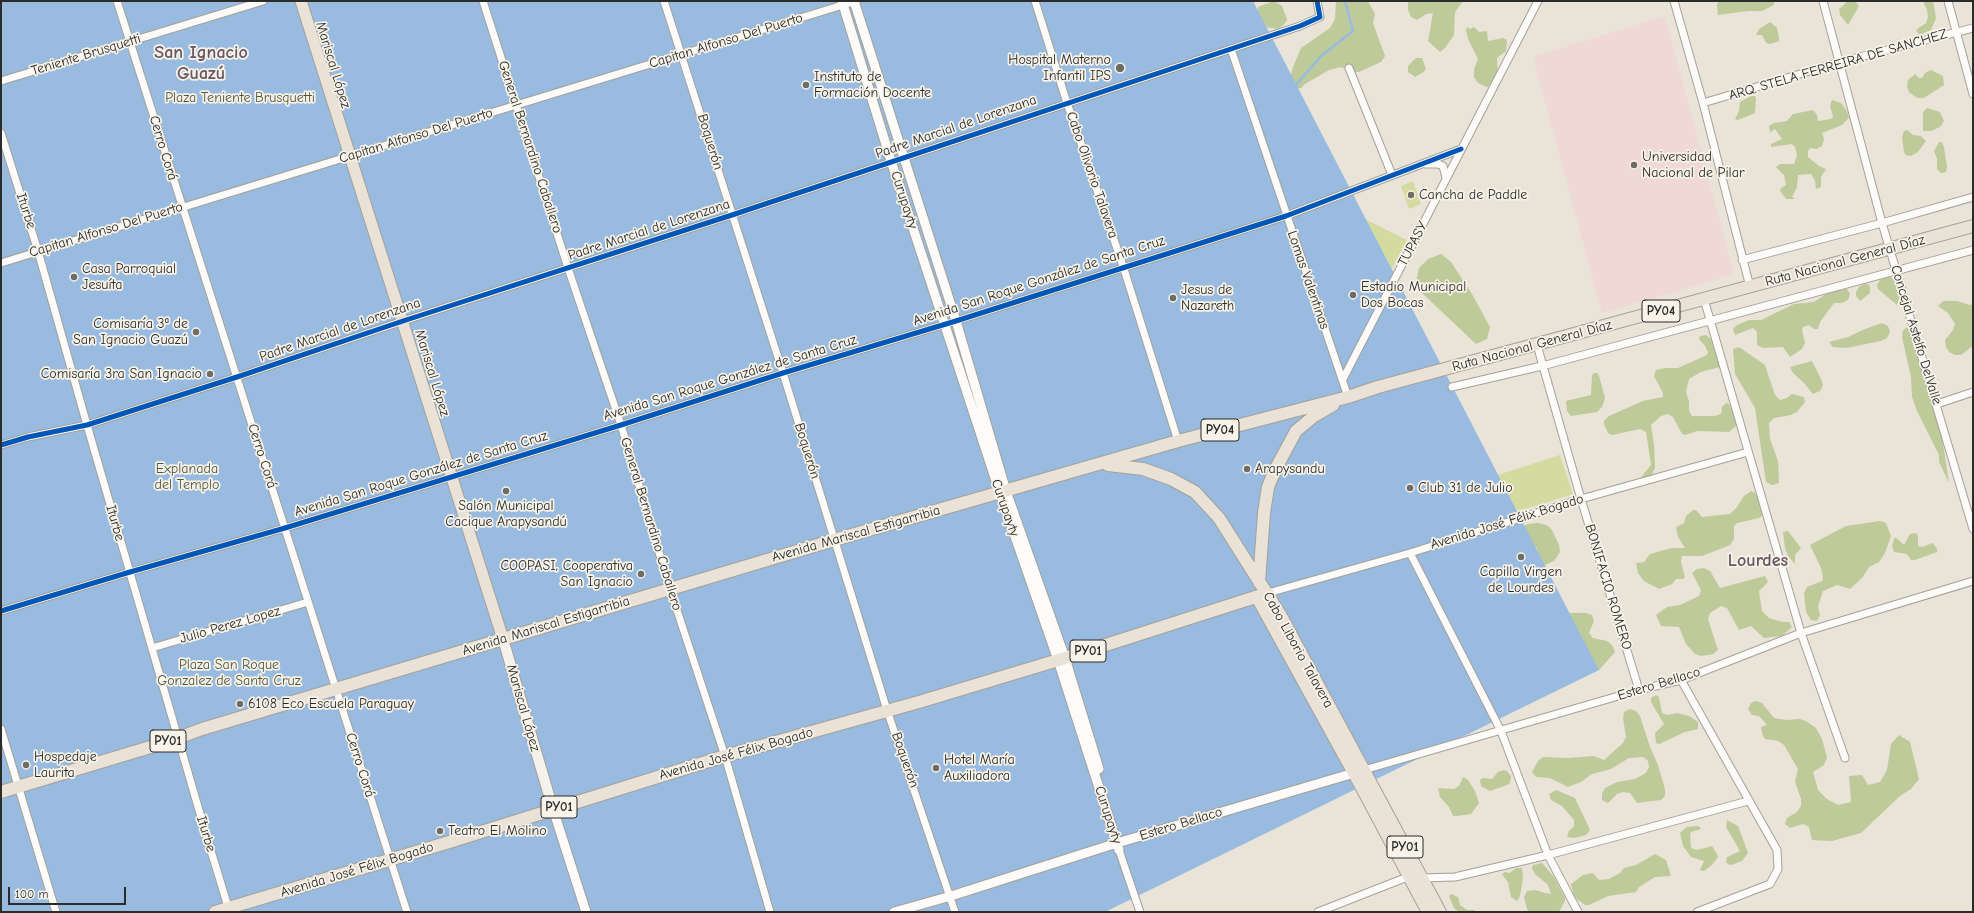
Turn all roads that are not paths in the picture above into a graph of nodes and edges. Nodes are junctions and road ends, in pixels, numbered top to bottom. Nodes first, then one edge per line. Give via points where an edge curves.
1 (116, 1) edge
2 (263, 1) edge
3 (301, 1) edge
4 (483, 1) edge
5 (664, 1) edge
6 (854, 1) edge
7 (1035, 1) edge
8 (1317, 1) edge
9 (1538, 1) edge
10 (1674, 1) edge
11 (1823, 1) edge
12 (1948, 1) edge
13 (842, 3) edge
14 (1973, 28) edge
15 (1957, 32) junction
16 (130, 41) junction
17 (1231, 50) junction
18 (682, 53) junction
19 (1840, 62) junction
20 (1349, 68) dead end
21 (1, 81) edge
22 (1973, 94) edge
23 (1067, 102) junction
24 (1703, 103) junction
25 (517, 106) junction
26 (1, 133) edge
27 (1461, 149) junction
28 (349, 156) junction
29 (903, 158) junction
30 (891, 162) junction
31 (1422, 164) junction
32 (1392, 175) junction
33 (1446, 178) junction
34 (1973, 197) edge
35 (182, 207) junction
36 (732, 215) junction
37 (1286, 216) junction
38 (1882, 223) junction
39 (1973, 226) edge
40 (1889, 249) junction
41 (1973, 250) edge
42 (38, 251) junction
43 (1742, 260) junction
44 (1, 262) edge
45 (1123, 266) junction
46 (568, 268) junction
47 (1897, 271) junction
48 (1750, 287) junction
49 (1704, 298) junction
50 (1710, 320) junction
51 (404, 321) junction
52 (956, 321) junction
53 (945, 324) junction
54 (1537, 345) junction
55 (1542, 366) junction
56 (783, 373) junction
57 (237, 378) junction
58 (1343, 379) junction
59 (1452, 387) dead end
60 (1973, 392) edge
61 (1348, 397) junction
62 (1937, 404) junction
63 (87, 425) junction
64 (621, 425) junction
65 (1178, 441) junction
66 (1, 445) edge
67 (1748, 452) junction
68 (1092, 467) junction
69 (452, 477) junction
70 (1003, 492) junction
71 (1581, 499) junction
72 (285, 528) junction
73 (1973, 529) edge
74 (834, 540) junction
75 (1410, 553) junction
76 (130, 572) junction
77 (1259, 581) junction
78 (1973, 581) edge
79 (670, 589) junction
80 (1262, 595) junction
81 (308, 602) junction
82 (1, 612) edge
83 (1800, 632) junction
84 (503, 639) junction
85 (152, 648) junction
86 (1061, 659) junction
87 (1681, 680) junction
88 (336, 690) junction
89 (1639, 690) junction
90 (888, 710) junction
91 (1, 729) edge
92 (1501, 731) junction
93 (178, 738) junction
94 (725, 756) junction
95 (1844, 758) dead end
96 (1359, 772) junction
97 (19, 787) junction
98 (1, 792) edge
99 (1748, 801) junction
100 (553, 810) junction
101 (1119, 845) junction
102 (1548, 855) junction
103 (392, 860) junction
104 (1410, 876) junction
105 (1422, 878) junction
106 (952, 899) junction
107 (1713, 909) edge
108 (229, 910) edge
109 (56, 912) edge
110 (215, 912) edge
111 (408, 912) edge
112 (586, 912) edge
113 (770, 912) edge
114 (894, 912) edge
115 (955, 912) edge
116 (1140, 912) edge
117 (1318, 912) edge
118 (1428, 912) edge
119 (1440, 912) edge
120 (1578, 912) edge
121 (1696, 912) edge

1 - 16 street, Cerro Corá
2 - 16 street, Teniente Brusquetti
3 - 28 main road, Mariscal López
4 - 25 street, General Bernardino Caballero
5 - 18 street, Boquerón
6 - 13 street, Capitan Alfonso Del Puerto
6 - 29 street, Curupayty
7 - 23 street, Cabo Olivorio Talavera
8 - 17 street, Padre Marcial de Lorenzana via 1320,17
9 - 27 street, TUPASY
10 - 24 street
11 - 19 street, Concejal Astelfo DelValle
12 - 15 street
13 - 18 street, Capitan Alfonso Del Puerto
13 - 30 street, Curupayty
14 - 15 street, ARQ. STELA FERREIRA DE SANCHEZ
15 - 19 street, ARQ. STELA FERREIRA DE SANCHEZ
15 - 22 street
16 - 21 street, Teniente Brusquetti
16 - 35 street, Cerro Corá
17 - 23 street, Padre Marcial de Lorenzana
17 - 37 street, Lomas Valentinas
18 - 25 street, Capitan Alfonso Del Puerto
18 - 36 street, Boquerón
19 - 24 street, ARQ. STELA FERREIRA DE SANCHEZ
19 - 38 street, Concejal Astelfo DelValle
20 - 32 street
23 - 29 street, Padre Marcial de Lorenzana
23 - 45 street, Cabo Olivorio Talavera
24 - 43 street
25 - 28 street, Capitan Alfonso Del Puerto
25 - 46 street, General Bernardino Caballero
26 - 42 street, Iturbe
27 - 31 street, Avenida San Roque González de Santa Cruz
27 - 33 street, TUPASY
28 - 35 street, Capitan Alfonso Del Puerto
28 - 51 main road, Mariscal López
29 - 30 street, Padre Marcial de Lorenzana
29 - 52 street, Curupayty
30 - 36 street, Padre Marcial de Lorenzana
30 - 53 street, Curupayty
31 - 32 street, Avenida San Roque González de Santa Cruz
31 - 33 street via 1442,166
32 - 37 street, Avenida San Roque González de Santa Cruz
33 - 58 street, TUPASY
34 - 38 street
35 - 42 street, Capitan Alfonso Del Puerto
35 - 57 street, Cerro Corá
36 - 46 street, Padre Marcial de Lorenzana
36 - 56 street, Boquerón
37 - 45 street, Avenida San Roque González de Santa Cruz
37 - 58 street, Lomas Valentinas
38 - 40 street, Concejal Astelfo DelValle
38 - 43 street
39 - 40 highway, Ruta Nacional General Díaz / PY04
40 - 47 street, Concejal Astelfo DelValle
40 - 48 highway, Ruta Nacional General Díaz / PY04
41 - 47 street
42 - 44 street, Capitan Alfonso Del Puerto
42 - 63 street, Iturbe
43 - 48 street
45 - 52 street, Avenida San Roque González de Santa Cruz
45 - 65 street, Cabo Olivorio Talavera
46 - 51 street, Padre Marcial de Lorenzana
46 - 64 street, General Bernardino Caballero
47 - 50 street
47 - 62 street, Concejal Astelfo DelValle
48 - 49 highway, Ruta Nacional General Díaz / PY04
49 - 50 street
49 - 54 highway, Ruta Nacional General Díaz / PY04
50 - 55 street
50 - 67 street
51 - 57 street, Padre Marcial de Lorenzana
51 - 69 main road, Mariscal López
52 - 53 street, Avenida San Roque González de Santa Cruz
52 - 70 street, Curupayty
53 - 56 street, Avenida San Roque González de Santa Cruz
53 - 70 street, Curupayty
54 - 55 street, BONIFACIO ROMERO
54 - 61 highway, Ruta Nacional General Díaz / PY04
55 - 59 street
55 - 71 street, BONIFACIO ROMERO
56 - 64 street, Avenida San Roque González de Santa Cruz
56 - 74 street, Boquerón
57 - 63 street, Padre Marcial de Lorenzana
57 - 72 street, Cerro Corá
58 - 61 street, Lomas Valentinas
60 - 62 street
61 - 65 highway, Ruta Nacional General Díaz / PY04
61 - 77 highway via 1314,416 1296,431 1275,470 1268,487 1264,513
62 - 73 street, Concejal Astelfo DelValle
63 - 66 street, Padre Marcial de Lorenzana
63 - 76 street, Iturbe
64 - 69 street, Avenida San Roque González de Santa Cruz
64 - 79 street, General Bernardino Caballero
65 - 68 highway, Ruta Nacional General Díaz / PY04
67 - 71 street, Avenida José Félix Bogado
67 - 83 street
68 - 70 highway, Avenida Mariscal Estigarribia / PY01
68 - 77 highway, Cabo Liborio Talavera / PY01 via 1111,465 1143,469 1171,479 1195,492 1219,518
69 - 72 street, Avenida San Roque González de Santa Cruz
69 - 84 main road, Mariscal López
70 - 74 highway, Avenida Mariscal Estigarribia / PY01
70 - 86 street, Curupayty
71 - 75 street, Avenida José Félix Bogado
71 - 89 street, BONIFACIO ROMERO
72 - 76 street, Avenida San Roque González de Santa Cruz
72 - 81 street, Cerro Corá
74 - 79 highway, Avenida Mariscal Estigarribia / PY01
74 - 90 street, Boquerón
75 - 80 street, Avenida José Félix Bogado
75 - 92 street
76 - 82 street, Avenida San Roque González de Santa Cruz
76 - 85 street, Iturbe
77 - 80 highway
78 - 83 street, Estero Bellaco
79 - 84 highway, Avenida Mariscal Estigarribia / PY01
79 - 94 street, General Bernardino Caballero
80 - 86 highway, Avenida José Félix Bogado / PY01
80 - 96 highway, Cabo Liborio Talavera / PY01
81 - 85 street, Julio Perez Lopez
81 - 88 street, Cerro Corá
83 - 87 street, Estero Bellaco
83 - 95 street
84 - 88 highway, Avenida Mariscal Estigarribia / PY01
84 - 100 main road, Mariscal López
85 - 93 street, Iturbe
86 - 90 highway, Avenida José Félix Bogado / PY01
86 - 101 street, Curupayty
87 - 89 street, Estero Bellaco
87 - 99 street
88 - 93 highway, Avenida Mariscal Estigarribia / PY01
88 - 103 street, Cerro Corá
89 - 92 street, Estero Bellaco
90 - 94 highway, Avenida José Félix Bogado / PY01
90 - 106 street, Boquerón
91 - 97 street
92 - 96 street, Estero Bellaco
92 - 102 street
93 - 97 highway, Avenida Mariscal Estigarribia / PY01
93 - 108 street, Iturbe
94 - 100 highway, Avenida José Félix Bogado / PY01
94 - 113 street, General Bernardino Caballero
96 - 101 street, Estero Bellaco
96 - 104 highway, Cabo Liborio Talavera / PY01
96 - 105 highway, Cabo Liborio Talavera / PY01
97 - 98 highway, Avenida Mariscal Estigarribia / PY01
97 - 109 street
99 - 102 street
99 - 107 street via 1777,850 1778,869 1770,884
100 - 103 highway, Avenida José Félix Bogado / PY01
100 - 112 street, Mariscal López
101 - 106 street, Estero Bellaco
101 - 116 street
102 - 105 street via 1455,877
102 - 120 street
103 - 108 highway, Avenida José Félix Bogado / PY01
103 - 111 street, Cerro Corá
104 - 117 street
104 - 118 highway, Cabo Liborio Talavera / PY01
105 - 119 highway, Cabo Liborio Talavera / PY01
106 - 114 street, Estero Bellaco
106 - 115 street, Boquerón
107 - 121 street
108 - 110 highway, Avenida José Félix Bogado / PY01

